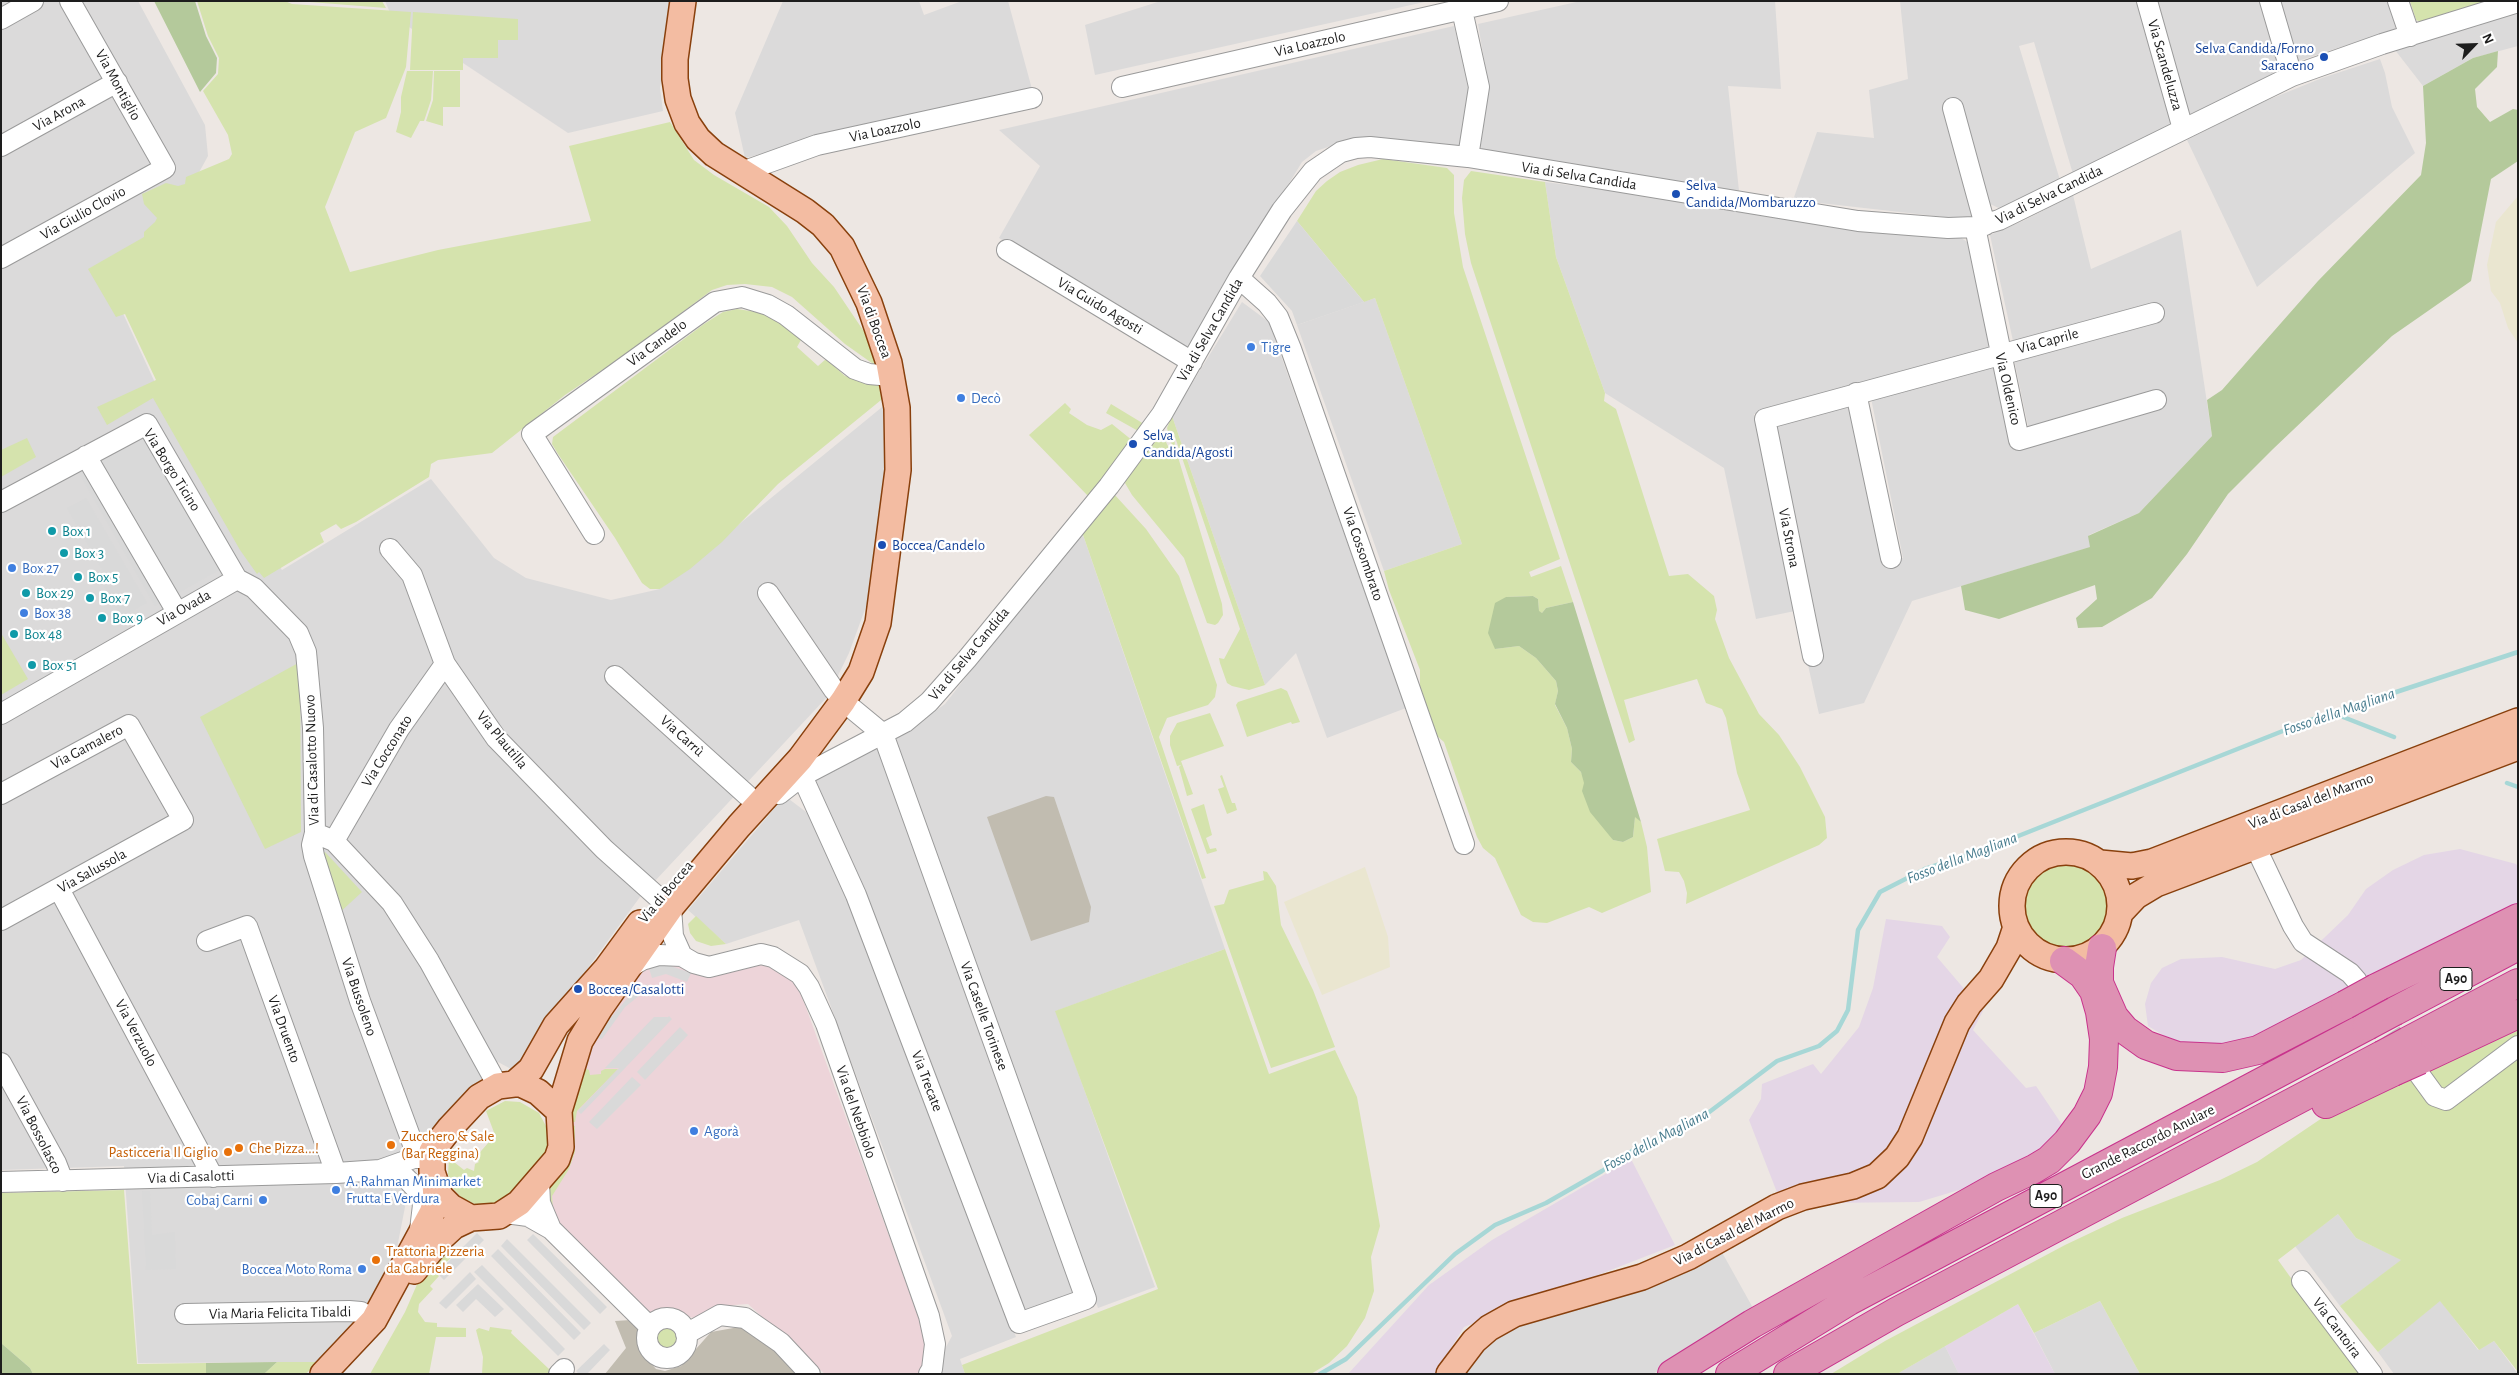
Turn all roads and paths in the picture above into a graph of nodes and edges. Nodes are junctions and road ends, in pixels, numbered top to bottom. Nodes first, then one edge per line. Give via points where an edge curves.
1 (33, 1) edge
2 (70, 1) edge
3 (683, 1) edge
4 (1498, 1) edge
5 (2147, 1) edge
6 (2270, 1) edge
7 (2398, 1) edge
8 (2518, 2) edge
9 (1461, 5) edge
10 (1, 19) edge
11 (2410, 36) junction
12 (2292, 76) junction
13 (116, 82) junction
14 (1122, 87) dead end
15 (1032, 98) dead end
16 (1953, 108) dead end
17 (2183, 129) junction
18 (1, 146) edge
19 (1468, 157) junction
20 (165, 168) joint
21 (742, 172) junction
22 (1980, 226) junction
23 (1008, 250) dead end
24 (1, 258) edge
25 (1239, 278) junction
26 (2154, 314) dead end
27 (2000, 354) junction
28 (1192, 362) junction
29 (892, 376) junction
30 (1856, 393) junction
31 (2156, 400) dead end
32 (1765, 419) joint
33 (86, 456) junction
34 (1, 502) edge
35 (594, 534) dead end
36 (390, 548) dead end
37 (1891, 558) dead end
38 (237, 579) junction
39 (768, 593) dead end
40 (177, 612) junction
41 (1812, 656) dead end
42 (445, 664) junction
43 (615, 676) dead end
44 (839, 707) junction
45 (1, 714) edge
46 (2518, 721) edge
47 (883, 734) junction
48 (2518, 747) edge
49 (802, 776) junction
50 (1, 794) edge
51 (748, 796) junction
52 (183, 820) joint
53 (739, 826) junction
54 (315, 833) junction
55 (334, 841) junction
56 (1464, 844) dead end
57 (2256, 848) junction
58 (2100, 864) junction
59 (59, 889) junction
60 (666, 903) junction
61 (2120, 913) junction
62 (2518, 918) edge
63 (1, 920) edge
64 (2016, 927) junction
65 (207, 941) dead end
66 (2518, 946) edge
67 (2102, 948) junction
68 (2037, 952) junction
69 (682, 956) junction
70 (2064, 961) junction
71 (629, 968) junction
72 (1991, 979) junction
73 (2518, 983) edge
74 (2366, 984) junction
75 (2518, 1014) edge
76 (2518, 1046) edge
77 (2405, 1060) junction
78 (1, 1063) edge
79 (506, 1085) junction
80 (558, 1111) junction
81 (425, 1154) junction
82 (380, 1170) junction
83 (336, 1173) junction
84 (213, 1177) junction
85 (434, 1180) junction
86 (62, 1181) junction
87 (1, 1182) edge
88 (539, 1182) junction
89 (506, 1213) junction
90 (471, 1218) junction
91 (551, 1229) junction
92 (420, 1234) junction
93 (2302, 1282) dead end
94 (1086, 1299) joint
95 (184, 1314) dead end
96 (374, 1320) junction
97 (650, 1327) junction
98 (686, 1334) junction
99 (323, 1374) edge
100 (340, 1374) edge
101 (810, 1374) edge
102 (929, 1374) edge
103 (1449, 1374) edge
104 (1672, 1374) edge
105 (1730, 1374) edge
106 (1788, 1374) edge
107 (2372, 1374) edge

1 - 10 street
2 - 13 street, Via Montiglio
3 - 21 main road, Via di Boccea via 675,59 682,113 702,144
4 - 9 street, Via Loazzolo
5 - 17 street, Via Scandeluzza
6 - 12 street
7 - 11 street
8 - 11 street, Via di Selva Candida
9 - 14 street, Via Loazzolo
9 - 19 street via 1479,87
11 - 12 street, Via di Selva Candida
12 - 17 street, Via di Selva Candida
13 - 18 street, Via Arona
13 - 20 street, Via Montiglio
15 - 21 street, Via Loazzolo via 817,145
16 - 22 street, Via Oldenico
17 - 22 street, Via di Selva Candida via 1999,220
19 - 22 street, Via di Selva Candida via 1858,221 1948,228
19 - 25 street, Via di Selva Candida via 1370,147 1356,148 1331,157 1300,186
20 - 24 street, Via Giulio Clovio
21 - 29 main road, Via di Boccea via 805,211 823,225 842,247 870,302
22 - 27 street, Via Oldenico
23 - 28 street, Via Guido Agosti
25 - 28 street, Via di Selva Candida
25 - 56 street, Via Cossombrato via 1278,317 1291,349
26 - 27 street, Via Caprile
27 - 30 street, Via Caprile
27 - 31 street, Via Oldenico via 2020,440
28 - 47 street, Via di Selva Candida via 1162,414 1109,486 973,652 930,702
29 - 35 street, Via Candelo via 855,369 786,315 768,305 742,298 715,302 532,434
29 - 44 main road, Via di Boccea via 898,408 899,454 878,623 866,658
30 - 32 street, Via Caprile
30 - 37 street
32 - 41 street, Via Strona
33 - 34 street, Via Borgo Ticino
33 - 38 street, Via Borgo Ticino via 147,424
33 - 40 street
36 - 42 street, Via Plautilla via 412,576
38 - 40 street, Via Ovada
38 - 54 street, Via di Casalotto Nuovo via 254,588 296,631 306,652 313,728
39 - 44 street
40 - 45 street, Via Ovada
42 - 55 street, Via Cocconato via 399,729
42 - 60 street, Via Plautilla via 505,749 604,849
43 - 51 street, Via Carrù
44 - 47 street
44 - 51 main road, Via di Boccea
44 - 53 main road, Via di Boccea via 800,759
46 - 58 main road, Via di Casal del Marmo via 2152,862 2132,866
47 - 49 street, Via di Selva Candida
47 - 94 street, Via Caselle Torinese
48 - 57 main road, Via di Casal del Marmo
49 - 53 street, Via di Selva Candida
49 - 94 street, Via Trecate via 856,895 1019,1323
50 - 52 street, Via Gamalero via 129,725
51 - 60 main road, Via di Boccea
52 - 59 street, Via Salussola
53 - 60 main road, Via di Boccea
54 - 55 street, Via di Casalotto Nuovo
54 - 81 street, Via Bussoleno via 312,845 316,867 360,1001
55 - 79 street, Via di Casalotto Nuovo via 381,890 410,929
57 - 61 main road, Via di Casal del Marmo via 2147,888
57 - 74 street via 2303,942
58 - 61 main road via 2116,886
58 - 64 main road via 2084,855 2067,852 2050,854 2034,862 2021,876 2014,892
59 - 63 street, Via Salussola
59 - 84 street, Via Verzuolo
60 - 69 street via 673,936
60 - 71 main road, Via di Boccea
60 - 79 main road, Via di Boccea via 556,1025 531,1069
61 - 67 main road via 2114,932
62 - 74 highway
64 - 68 main road via 2024,941
64 - 72 main road, Via di Casal del Marmo via 2009,948
65 - 83 street, Via Druento via 247,926
66 - 105 highway, Grande Raccordo Anulare / A90, bridge via 1849,1301
67 - 70 main road via 2084,958
67 - 74 highway, bridge via 2099,983 2114,1017 2125,1030 2146,1045 2177,1056 2224,1058 2258,1050 2345,1005
68 - 70 main road
68 - 72 main road, Via di Casal del Marmo via 2013,962
69 - 71 street, Via del Nebbiolo via 659,956 642,960
69 - 102 street, Via del Nebbiolo via 709,967 761,954 773,957 800,974 809,987 826,1024 929,1316 935,1344
70 - 104 highway via 2083,975 2094,991 2104,1039 2098,1093 2068,1142 2034,1169 1996,1187 1761,1319
71 - 80 main road, Via di Boccea via 580,1042
72 - 103 main road, Via di Casal del Marmo via 1969,1004 1958,1023 1910,1137 1897,1157 1876,1176 1853,1186 1803,1197 1777,1207 1688,1257 1642,1277 1514,1314 1474,1340
73 - 77 highway, Grande Raccordo Anulare / A90
75 - 77 highway
76 - 77 street via 2446,1100 2435,1096
77 - 106 highway, Grande Raccordo Anulare / A90 via 2112,1198 1896,1312
78 - 86 street, Via Bossolasco via 56,1163
79 - 80 main road via 521,1084 538,1092
79 - 81 main road via 479,1097
80 - 88 main road via 561,1148 557,1159
81 - 82 street, Via di Casalotti
81 - 85 main road
82 - 83 street, Via di Casalotti
82 - 92 street, Via di Casalotti via 406,1178 420,1193 423,1204
83 - 84 street, Via di Casalotti
84 - 86 street, Via di Casalotti
85 - 90 main road via 445,1202
85 - 92 main road via 436,1201
86 - 87 street, Via di Casalotti
88 - 89 main road
88 - 91 street via 540,1203
89 - 90 main road
89 - 91 street via 528,1216
90 - 100 main road via 454,1226 427,1252 385,1324
91 - 97 street
92 - 96 main road
93 - 107 street, Via Cantoira
95 - 96 street, Via Maria Felicita Tibaldi via 349,1311 361,1312
96 - 99 main road
97 - 98 street via 660,1319 674,1319
97 - 98 street via 649,1346 663,1357 670,1358 681,1352
98 - 101 street via 720,1315 745,1318 780,1343

